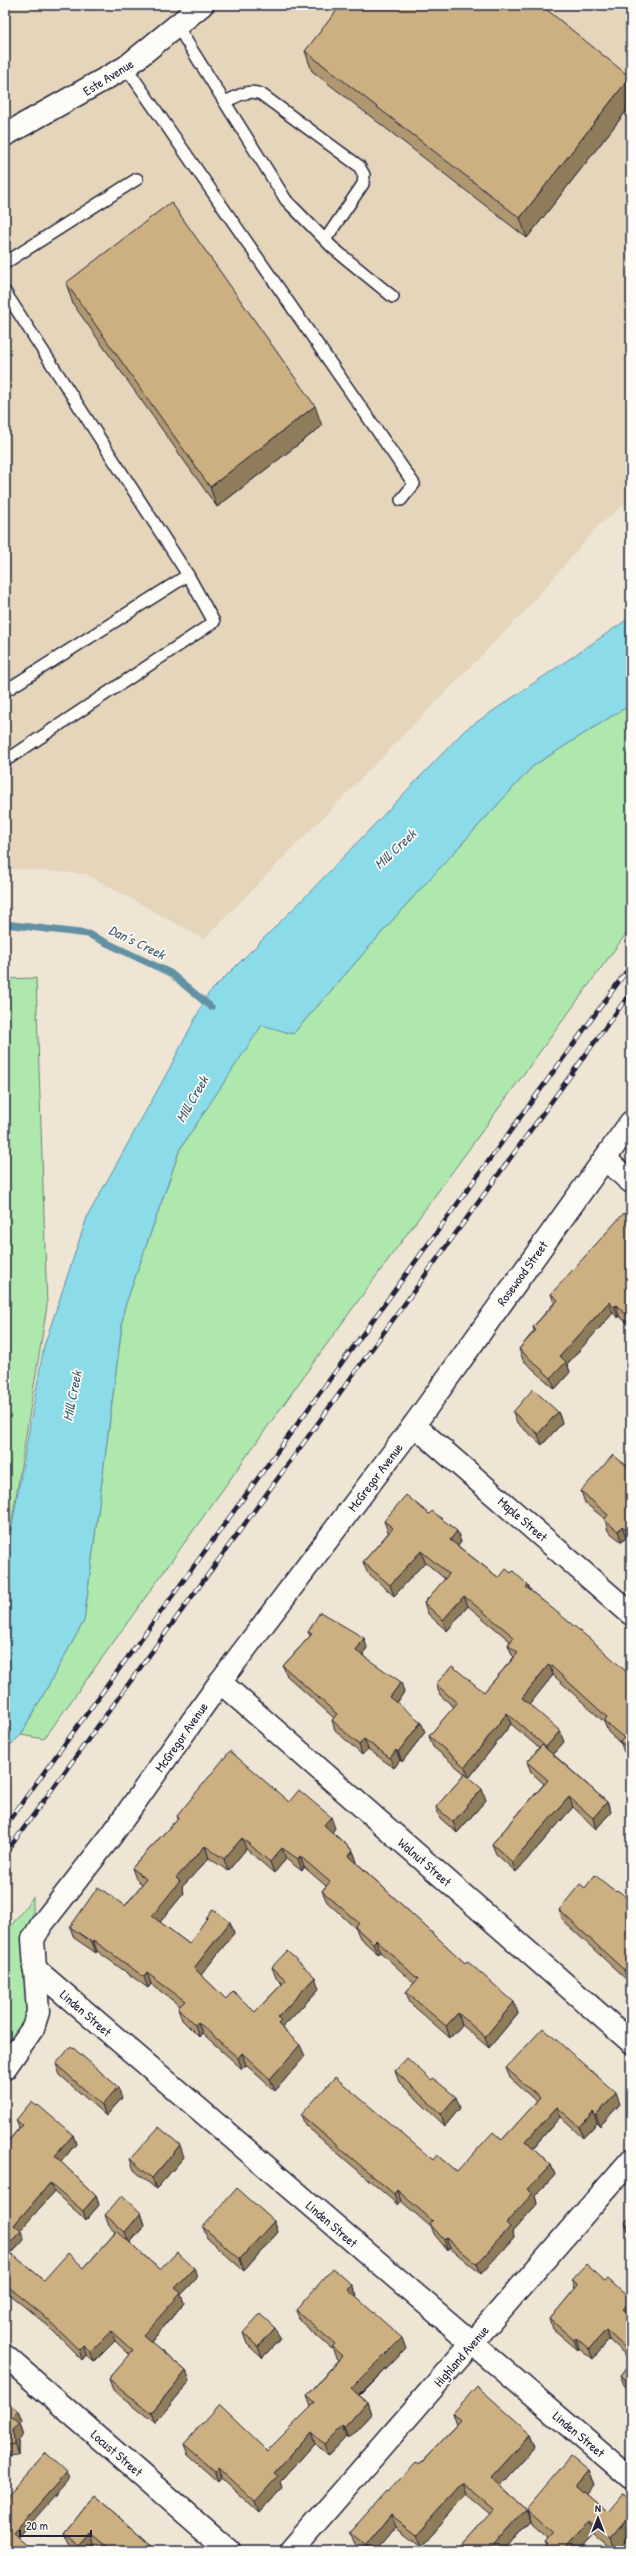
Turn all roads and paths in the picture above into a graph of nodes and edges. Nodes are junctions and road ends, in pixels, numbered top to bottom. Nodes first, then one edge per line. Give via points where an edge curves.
1 (202, 5) edge
2 (177, 26) junction
3 (126, 67) junction
4 (225, 102) junction
5 (5, 135) edge
6 (137, 179) dead end
7 (325, 240) junction
8 (5, 263) edge
9 (5, 292) edge
10 (393, 297) dead end
11 (401, 500) dead end
12 (188, 575) junction
13 (5, 691) edge
14 (5, 761) edge
15 (631, 1122) edge
16 (604, 1159) junction
17 (631, 1182) edge
18 (414, 1425) junction
19 (631, 1614) edge
20 (220, 1682) junction
21 (34, 1968) junction
22 (631, 2042) edge
23 (5, 2068) edge
24 (631, 2160) edge
25 (472, 2343) junction
26 (5, 2356) edge
27 (631, 2479) edge
28 (229, 2551) edge
29 (291, 2551) edge

1 - 2 street, Este Avenue
2 - 3 street, Este Avenue
2 - 4 lane
3 - 5 street, Este Avenue
3 - 11 lane via 414,484
4 - 7 lane via 286,200
4 - 7 lane via 243,93 253,91 262,94 359,166 364,175 363,184
6 - 8 lane
7 - 10 lane
9 - 12 lane
12 - 13 lane
12 - 14 lane via 214,622
15 - 16 street, Rosewood Street
16 - 17 street
16 - 18 street, Rosewood Street
18 - 19 street, Maple Street
18 - 20 street, McGregor Avenue
20 - 21 street, McGregor Avenue via 111,1836 42,1924 33,1939
20 - 22 street, Walnut Street
21 - 23 street, McGregor Avenue via 38,2012 32,2028
21 - 25 street, Linden Street
24 - 25 street, Highland Avenue
25 - 27 street, Linden Street
25 - 29 street, Highland Avenue
26 - 28 street, Locust Street

